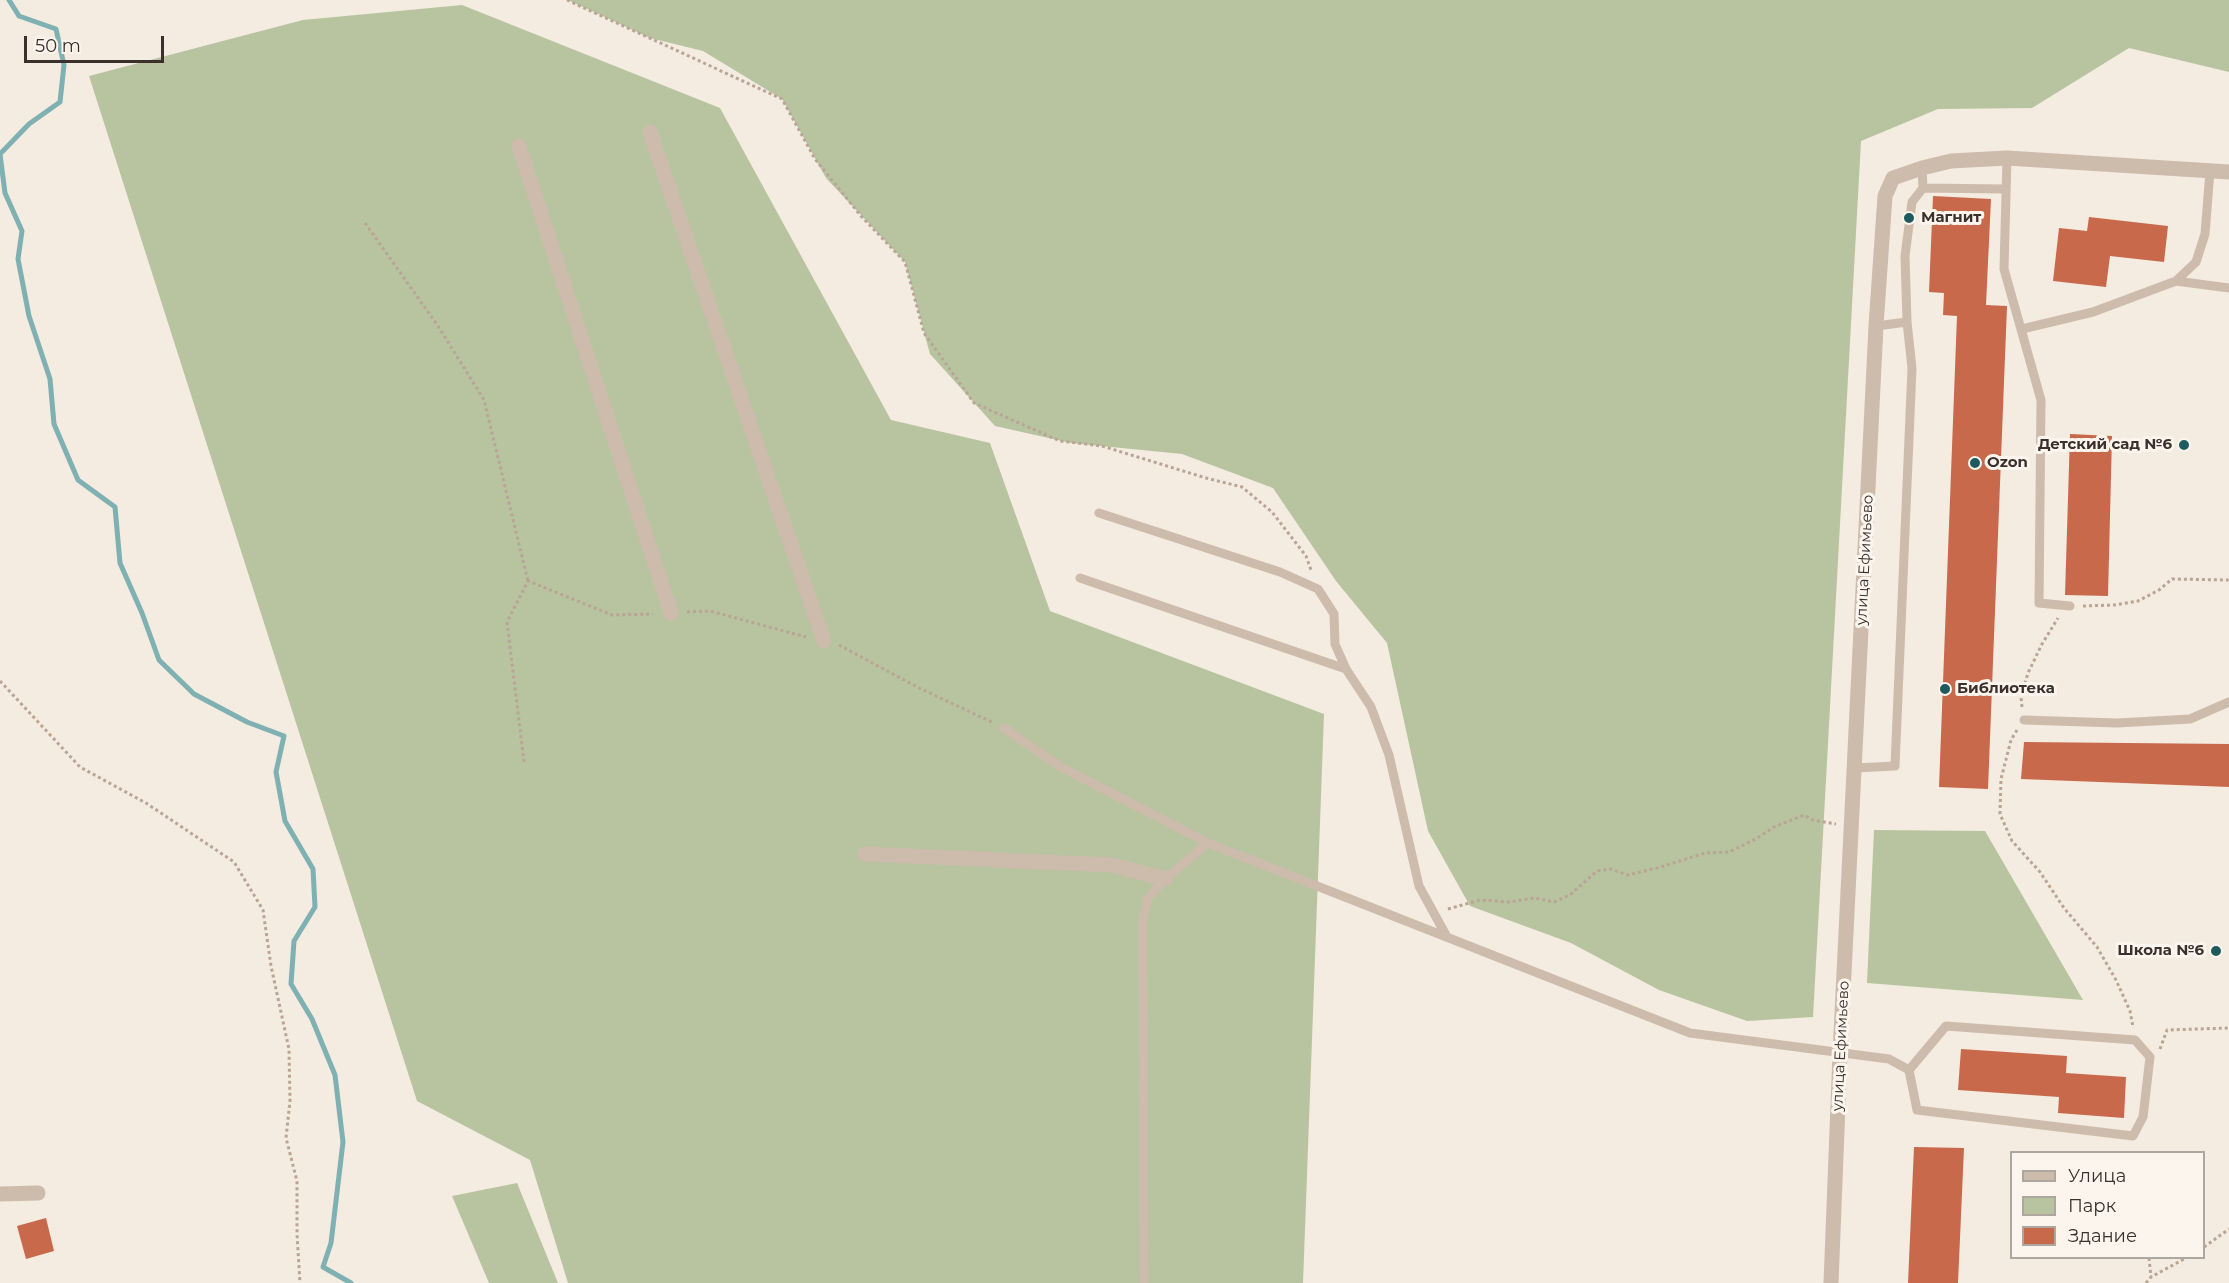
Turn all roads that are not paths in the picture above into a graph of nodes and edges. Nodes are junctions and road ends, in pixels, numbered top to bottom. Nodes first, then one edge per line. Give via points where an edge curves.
1 (650, 132) dead end
2 (519, 146) dead end
3 (2007, 158) junction
4 (1922, 168) junction
5 (2211, 171) junction
6 (2229, 172) edge
7 (1923, 188) junction
8 (2006, 189) junction
9 (2176, 281) junction
10 (2229, 288) edge
11 (1907, 322) junction
12 (1876, 326) junction
13 (2022, 329) junction
14 (1099, 513) dead end
15 (1080, 578) dead end
16 (2070, 606) road end
17 (671, 613) road end
18 (824, 641) road end
19 (1346, 669) junction
20 (2229, 702) edge
21 (2024, 720) road end
22 (1004, 728) road end
23 (1855, 768) junction
24 (1208, 843) junction
25 (865, 854) dead end
26 (1165, 879) junction
27 (1447, 937) junction
28 (1840, 1054) junction
29 (1909, 1070) junction
30 (38, 1193) dead end
31 (0, 1194) edge
32 (1144, 1283) edge
33 (1831, 1283) edge

1 - 18 street
2 - 17 street
3 - 4 street, улица Ефимьево via 1951,160
3 - 5 street, улица Ефимьево
3 - 8 lane
4 - 7 lane
4 - 12 street, улица Ефимьево via 1893,178 1885,196
5 - 6 street, улица Ефимьево
5 - 9 lane via 2205,234 2196,262
7 - 8 lane
7 - 11 lane via 1912,202 1905,256
8 - 13 lane via 2004,269
9 - 10 lane
9 - 13 lane via 2093,312
11 - 12 lane
11 - 23 lane via 1912,368 1895,766
12 - 23 street, улица Ефимьево
13 - 16 lane via 2041,400 2039,603
14 - 19 lane via 1280,572 1318,589 1334,614 1335,644
15 - 19 lane
19 - 27 lane via 1371,707 1389,755 1419,886
20 - 21 lane via 2190,719 2117,723
22 - 24 lane via 1061,767
23 - 28 street, улица Ефимьево
24 - 26 lane
24 - 27 lane
25 - 26 street via 1112,865
26 - 32 lane via 1148,898 1143,920
27 - 28 lane via 1690,1033
28 - 29 lane via 1889,1059
28 - 33 street, улица Ефимьево
29 - 29 lane via 1946,1026 2135,1040 2150,1057 2143,1118 2133,1136 1917,1110
30 - 31 street

